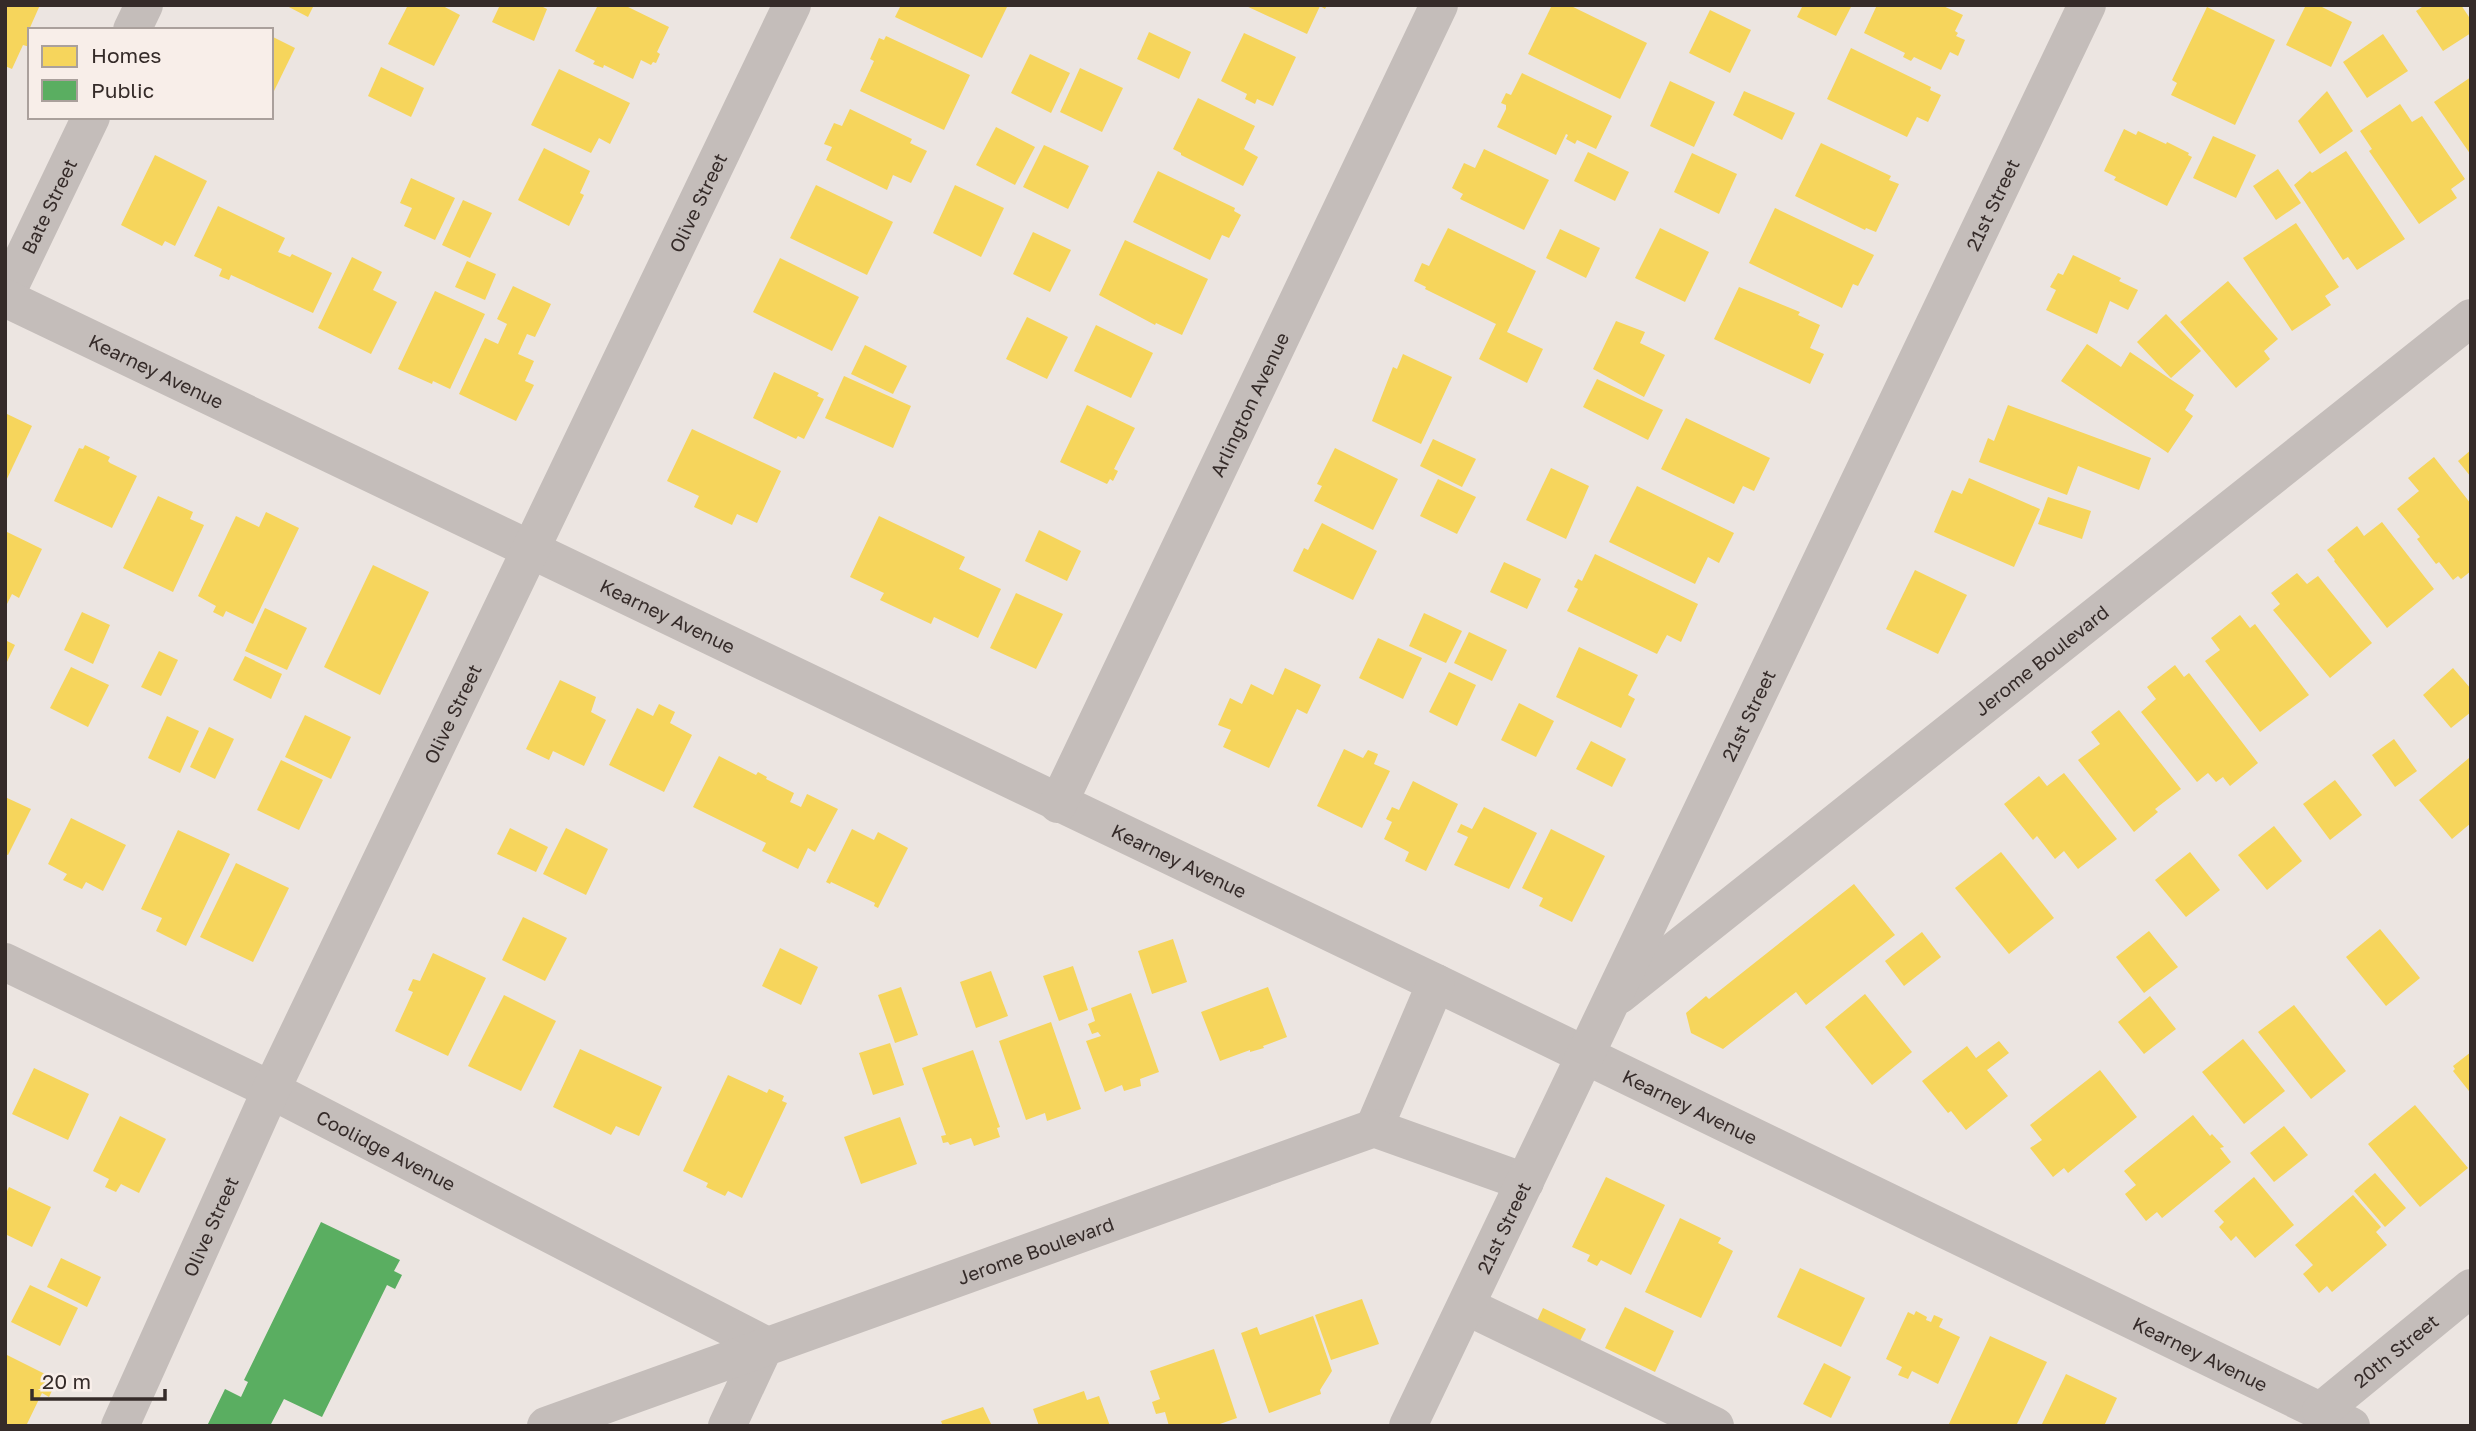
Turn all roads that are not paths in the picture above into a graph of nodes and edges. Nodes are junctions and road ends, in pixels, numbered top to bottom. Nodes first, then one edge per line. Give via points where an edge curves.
1 (144, 5) edge
2 (792, 5) edge
3 (1439, 5) edge
4 (2087, 5) edge
5 (133, 28) edge
6 (89, 119) edge
7 (5, 297) edge
8 (2471, 318) edge
9 (531, 551) junction
10 (1058, 804) junction
11 (5, 962) edge
12 (1436, 983) junction
13 (1612, 1001) junction
14 (1585, 1057) junction
15 (271, 1090) junction
16 (1374, 1128) junction
17 (1525, 1182) junction
18 (2471, 1288) edge
19 (1466, 1306) junction
20 (765, 1345) junction
21 (2336, 1418) edge
22 (120, 1426) edge
23 (546, 1426) edge
24 (727, 1426) edge
25 (1408, 1426) edge
26 (1715, 1426) edge

1 - 5 street
2 - 9 street, Olive Street
3 - 10 street, Arlington Avenue
4 - 13 street, 21st Street
6 - 7 street, Bate Street
7 - 9 street, Kearney Avenue
8 - 13 street, Jerome Boulevard
9 - 10 street, Kearney Avenue
9 - 15 street, Olive Street
10 - 12 street, Kearney Avenue
11 - 15 street, Coolidge Avenue
12 - 14 street, Kearney Avenue
12 - 16 street
13 - 14 street, 21st Street
14 - 17 street, 21st Street
14 - 21 street, Kearney Avenue
15 - 20 street, Coolidge Avenue
15 - 22 street, Olive Street
16 - 17 street
16 - 20 street, Jerome Boulevard
17 - 19 street, 21st Street
18 - 21 street, 20th Street
19 - 25 street, 21st Street
19 - 26 street
20 - 23 street, Jerome Boulevard
20 - 24 street

